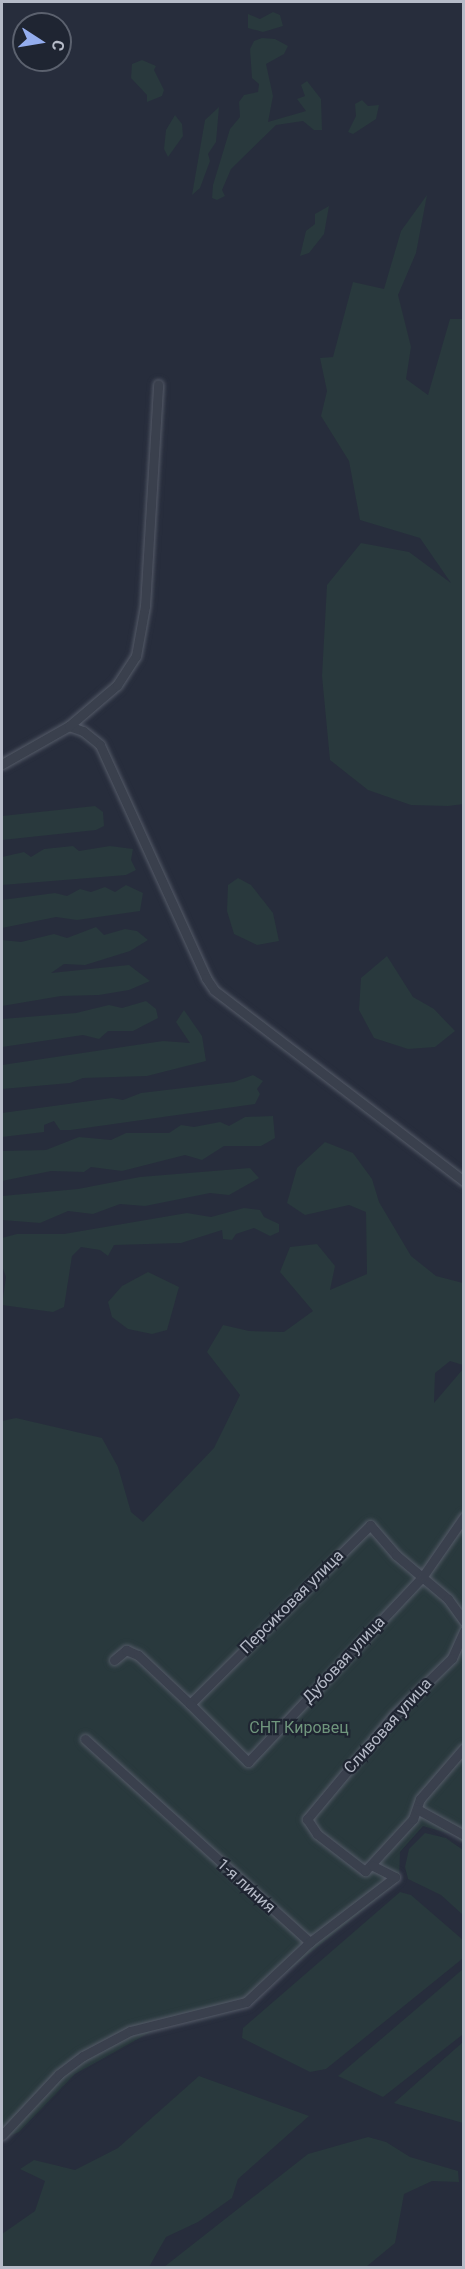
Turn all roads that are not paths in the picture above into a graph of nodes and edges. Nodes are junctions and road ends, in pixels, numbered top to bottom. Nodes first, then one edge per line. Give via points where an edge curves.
1 (158, 384) dead end
2 (69, 726) junction
3 (2, 764) edge
4 (464, 1181) edge
5 (464, 1517) edge
6 (423, 1576) junction
7 (464, 1621) edge
8 (464, 1631) edge
9 (114, 1660) dead end
10 (190, 1704) junction
11 (85, 1739) dead end
12 (464, 1748) edge
13 (417, 1809) junction
14 (464, 1835) edge
15 (373, 1866) junction
16 (310, 1942) junction
17 (2, 2135) edge

1 - 2 street via 136,656 117,685
2 - 3 street
2 - 4 street via 83,731 100,745 214,990
5 - 6 street, Дубовая улица
6 - 7 street, Персиковая улица
6 - 10 street, Персиковая улица via 396,1555 370,1526 363,1529
6 - 10 street, Дубовая улица via 248,1762
8 - 15 street, Сливовая улица via 452,1658 394,1715 307,1819 317,1834 365,1871
9 - 10 street via 126,1650 138,1655
11 - 16 street, 1-я линия
12 - 13 street via 420,1799
13 - 14 street
13 - 15 street via 413,1820
15 - 16 street via 395,1877
16 - 17 street via 246,2002 130,2031 82,2056 59,2074

